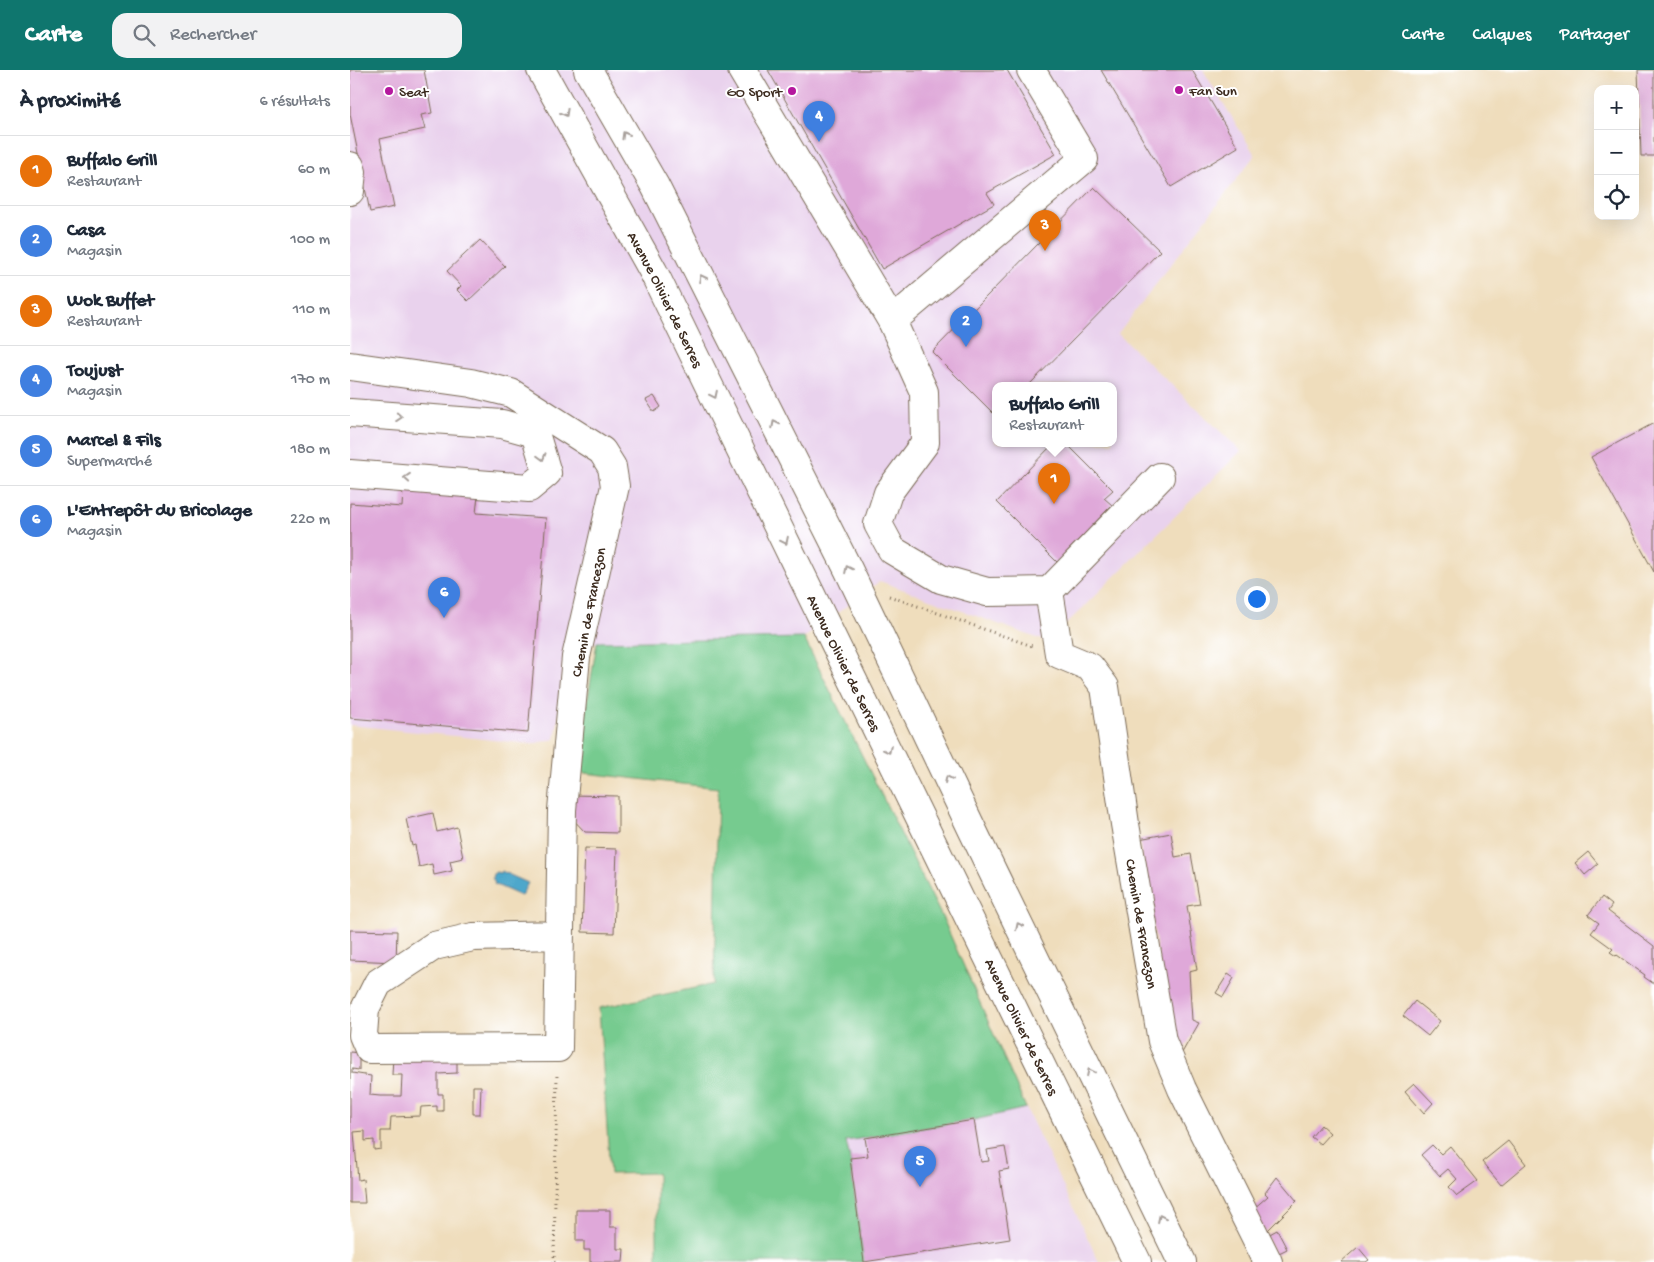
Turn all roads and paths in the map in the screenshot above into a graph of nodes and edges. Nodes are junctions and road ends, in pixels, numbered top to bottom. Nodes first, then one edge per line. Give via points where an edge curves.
1 (541, 70) edge
2 (588, 70) edge
3 (742, 70) edge
4 (1031, 70) edge
5 (350, 166) edge
6 (350, 191) edge
7 (892, 321) junction
8 (350, 366) edge
9 (350, 413) edge
10 (350, 474) edge
11 (1160, 477) dead end
12 (1049, 591) junction
13 (885, 595) dead end
14 (1059, 654) junction
15 (560, 935) junction
16 (558, 1048) junction
17 (554, 1262) edge
18 (1137, 1262) edge
19 (1182, 1262) edge
20 (1268, 1262) edge

1 -> 18 main road, Avenue Olivier de Serres via 653,271
19 -> 2 main road via 848,569 655,186
3 - 7 main road
4 - 7 main road via 1084,159
5 - 6 main road
7 - 12 main road via 924,392 925,443 888,493 878,524 892,550 942,580 987,592
8 - 15 main road, Chemin de Francezon via 471,383 512,393 602,451 612,467 615,486 576,657 562,810
9 -> 10 main road via 502,424 535,433 546,473 529,488
11 - 12 main road
12 - 14 main road
13 - 14 path
14 - 20 main road, Chemin de Francezon via 1090,666 1105,687 1126,834 1162,1041 1182,1089
15 - 16 main road, Chemin de Francezon
15 - 16 main road via 474,937 434,946 378,983 365,1010 363,1035 369,1048
16 - 17 path

